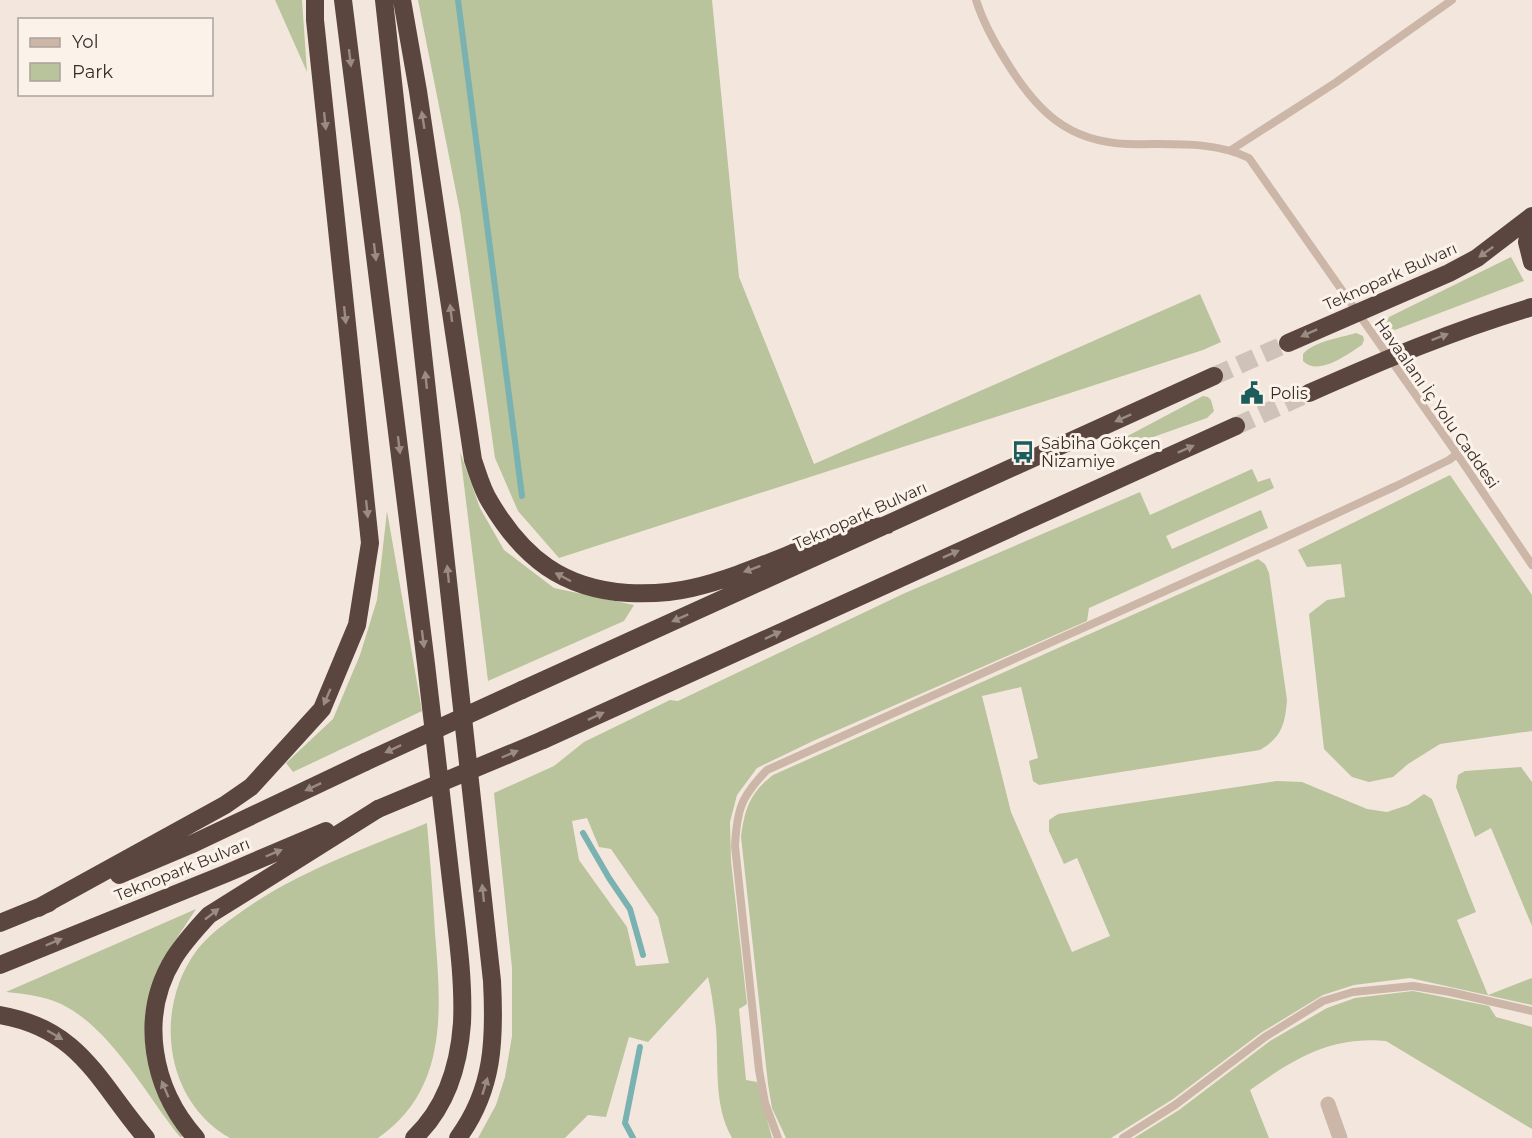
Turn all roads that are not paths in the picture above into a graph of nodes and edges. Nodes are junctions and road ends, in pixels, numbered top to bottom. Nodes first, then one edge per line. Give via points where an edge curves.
1 (315, 0) edge
2 (343, 0) edge
3 (384, 0) edge
4 (402, 0) edge
5 (976, 0) edge
6 (1450, 1) edge
7 (1232, 150) junction
8 (1532, 218) edge
9 (1532, 262) edge
10 (1532, 307) edge
11 (1357, 311) junction
12 (1288, 343) tunnel mouth
13 (1389, 357) junction
14 (1214, 376) tunnel mouth
15 (1309, 393) tunnel mouth
16 (1236, 426) tunnel mouth
17 (1457, 454) junction
18 (887, 525) junction
19 (1532, 565) edge
20 (378, 809) junction
21 (38, 908) junction
22 (0, 923) edge
23 (0, 965) edge
24 (1532, 1011) edge
25 (0, 1015) edge
26 (1328, 1104) dead end
27 (146, 1138) edge
28 (196, 1138) edge
29 (414, 1138) edge
30 (458, 1138) edge
31 (778, 1138) edge
32 (1123, 1138) edge
33 (1340, 1138) edge

1 -> 21 highway via 328,161 370,543 357,625 322,709 251,787
2 -> 29 highway via 461,970 462,1022 453,1074 435,1114
30 -> 3 highway via 471,1121 488,1078 494,1016 492,981
18 -> 4 highway via 830,536 752,569 670,592 615,592 572,582 529,554 489,500 472,460
5 - 7 lane, Havaalanı İç Yolu Caddesi via 1014,73 1029,95 1060,125 1101,141
6 - 7 lane
7 - 11 lane, Havaalanı İç Yolu Caddesi via 1249,158
8 - 9 highway via 1527,242
8 -> 11 highway, Teknopark Bulvarı via 1478,258
13 -> 10 highway via 1476,323
11 -> 12 highway, Teknopark Bulvarı
11 - 13 lane, Havaalanı İç Yolu Caddesi
13 - 15 highway
13 - 17 lane, Havaalanı İç Yolu Caddesi
14 -> 18 highway, Teknopark Bulvarı
20 -> 16 highway, bridge via 543,740
17 - 19 lane, Havaalanı İç Yolu Caddesi
17 - 31 lane via 1290,536 767,770 751,786 736,820 735,846 759,1070 765,1103
18 -> 21 highway, Teknopark Bulvarı, bridge via 190,845
23 -> 20 highway, Teknopark Bulvarı
28 -> 20 highway via 171,1104 155,1059 154,1008 173,959 209,915
21 - 22 highway, Teknopark Bulvarı
24 - 32 lane via 1413,986 1353,992 1323,1002 1265,1037 1175,1105
25 -> 27 highway via 37,1025 75,1048
26 - 33 street

